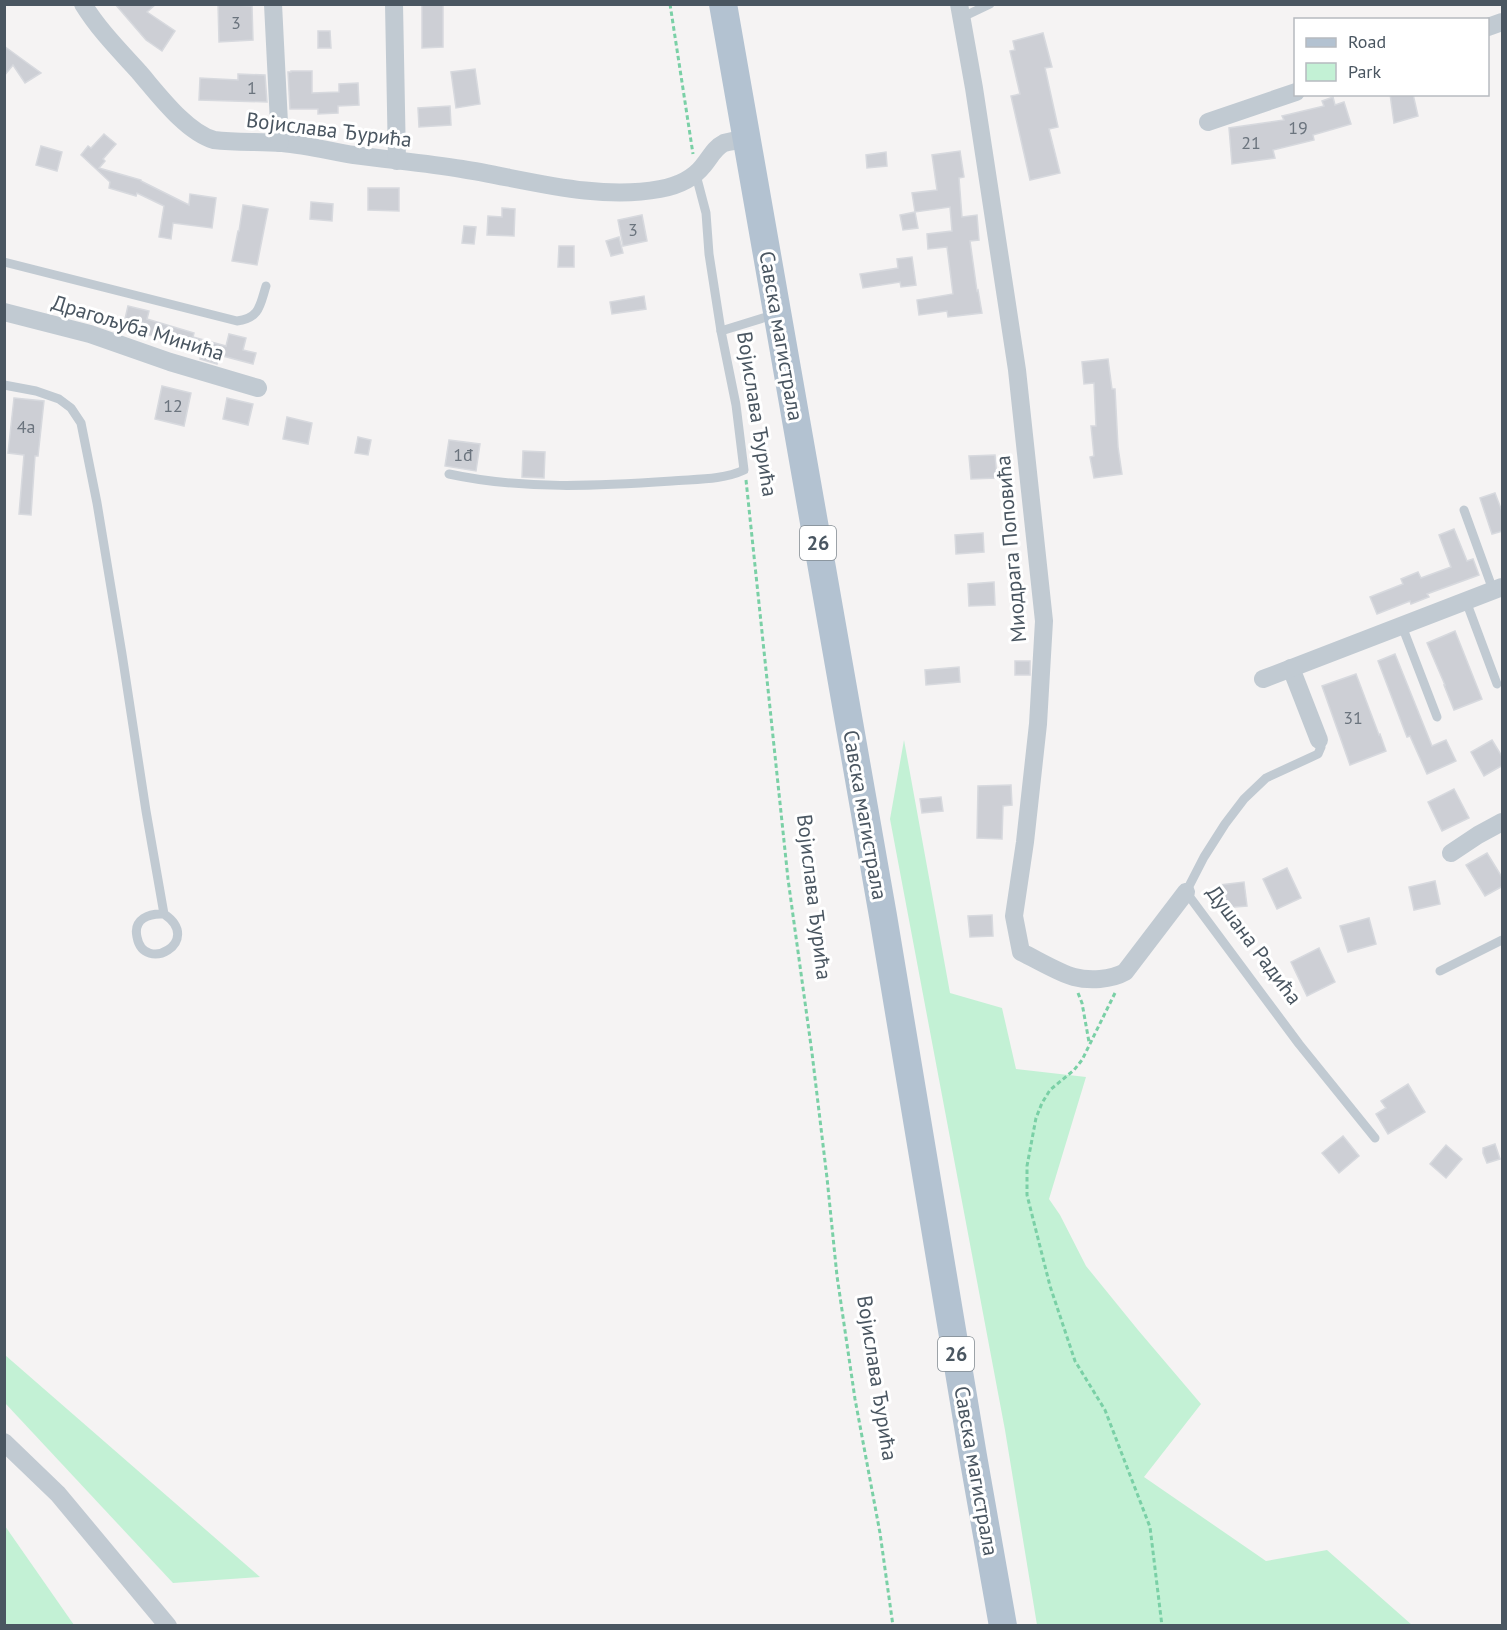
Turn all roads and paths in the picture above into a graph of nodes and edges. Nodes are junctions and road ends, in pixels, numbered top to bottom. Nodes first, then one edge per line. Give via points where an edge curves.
1 (83, 4) edge
2 (273, 4) edge
3 (394, 4) edge
4 (670, 4) edge
5 (723, 4) edge
6 (990, 4) edge
7 (960, 10) edge
8 (1294, 93) edge
9 (1208, 122) dead end
10 (747, 139) junction
11 (280, 143) junction
12 (397, 161) junction
13 (696, 175) junction
14 (4, 262) edge
15 (266, 286) dead end
16 (4, 312) edge
17 (778, 314) junction
18 (721, 331) junction
19 (4, 385) edge
20 (258, 388) dead end
21 (4, 456) edge
22 (4, 463) edge
23 (744, 470) junction
24 (449, 474) dead end
25 (1464, 510) dead end
26 (1498, 589) edge
27 (1466, 601) junction
28 (1402, 626) junction
29 (1291, 668) junction
30 (1263, 679) dead end
31 (1497, 684) dead end
32 (1437, 717) dead end
33 (1319, 740) joint
34 (1503, 822) edge
35 (1451, 853) dead end
36 (1186, 892) junction
37 (164, 914) junction
38 (1503, 940) edge
39 (1440, 971) dead end
40 (1125, 972) junction
41 (1072, 977) junction
42 (1090, 1044) junction
43 (1375, 1138) dead end
44 (4, 1442) edge
45 (168, 1626) edge
46 (893, 1626) edge
47 (1003, 1626) edge
48 (1162, 1626) edge

1 - 11 street, Војислава Ђурића via 95,24 169,107 200,133 225,141
2 - 11 street
3 - 12 street
4 - 13 path
5 - 10 main road, Савска магистрала / 26
6 - 7 lane via 969,14
7 - 41 street, Миодрага Поповића via 1017,370 1044,621 1038,724 1014,916 1021,952
8 - 9 street
10 - 13 street via 725,143 714,150
10 - 17 main road, Савска магистрала / 26
11 - 12 street, Војислава Ђурића
12 - 13 street, Војислава Ђурића via 612,192 661,189
13 - 18 lane, Војислава Ђурића via 706,213
14 - 15 lane via 237,321 257,313
16 - 20 street, Драгољуба Минића via 90,334
17 - 18 lane
17 - 47 main road, Савска магистрала / 26
18 - 23 lane, Војислава Ђурића
19 - 37 lane via 59,399 72,408 81,423
21 - 22 path
23 - 24 lane via 707,478 588,486 495,482
23 - 46 path, Војислава Ђурића via 837,1276
25 - 26 lane
26 - 27 street
27 - 28 street
27 - 31 lane
28 - 29 street
28 - 32 lane
29 - 30 street
29 - 33 street, Душана Радића
33 - 36 lane, Душана Радића via 1318,754 1266,778 1244,799 1204,857
34 - 35 street
36 - 40 street
36 - 43 lane, Душана Радића
37 - 37 lane via 177,929 177,939 164,953 145,951 138,944 138,924 154,913
38 - 39 lane
40 - 41 street, Миодрага Поповића via 1104,978
40 - 42 path
41 - 42 path
42 - 48 path via 1074,1070 1050,1090 1042,1103 1028,1166 1027,1195 1050,1286 1076,1361 1105,1410 1150,1527
44 - 45 street via 58,1494

